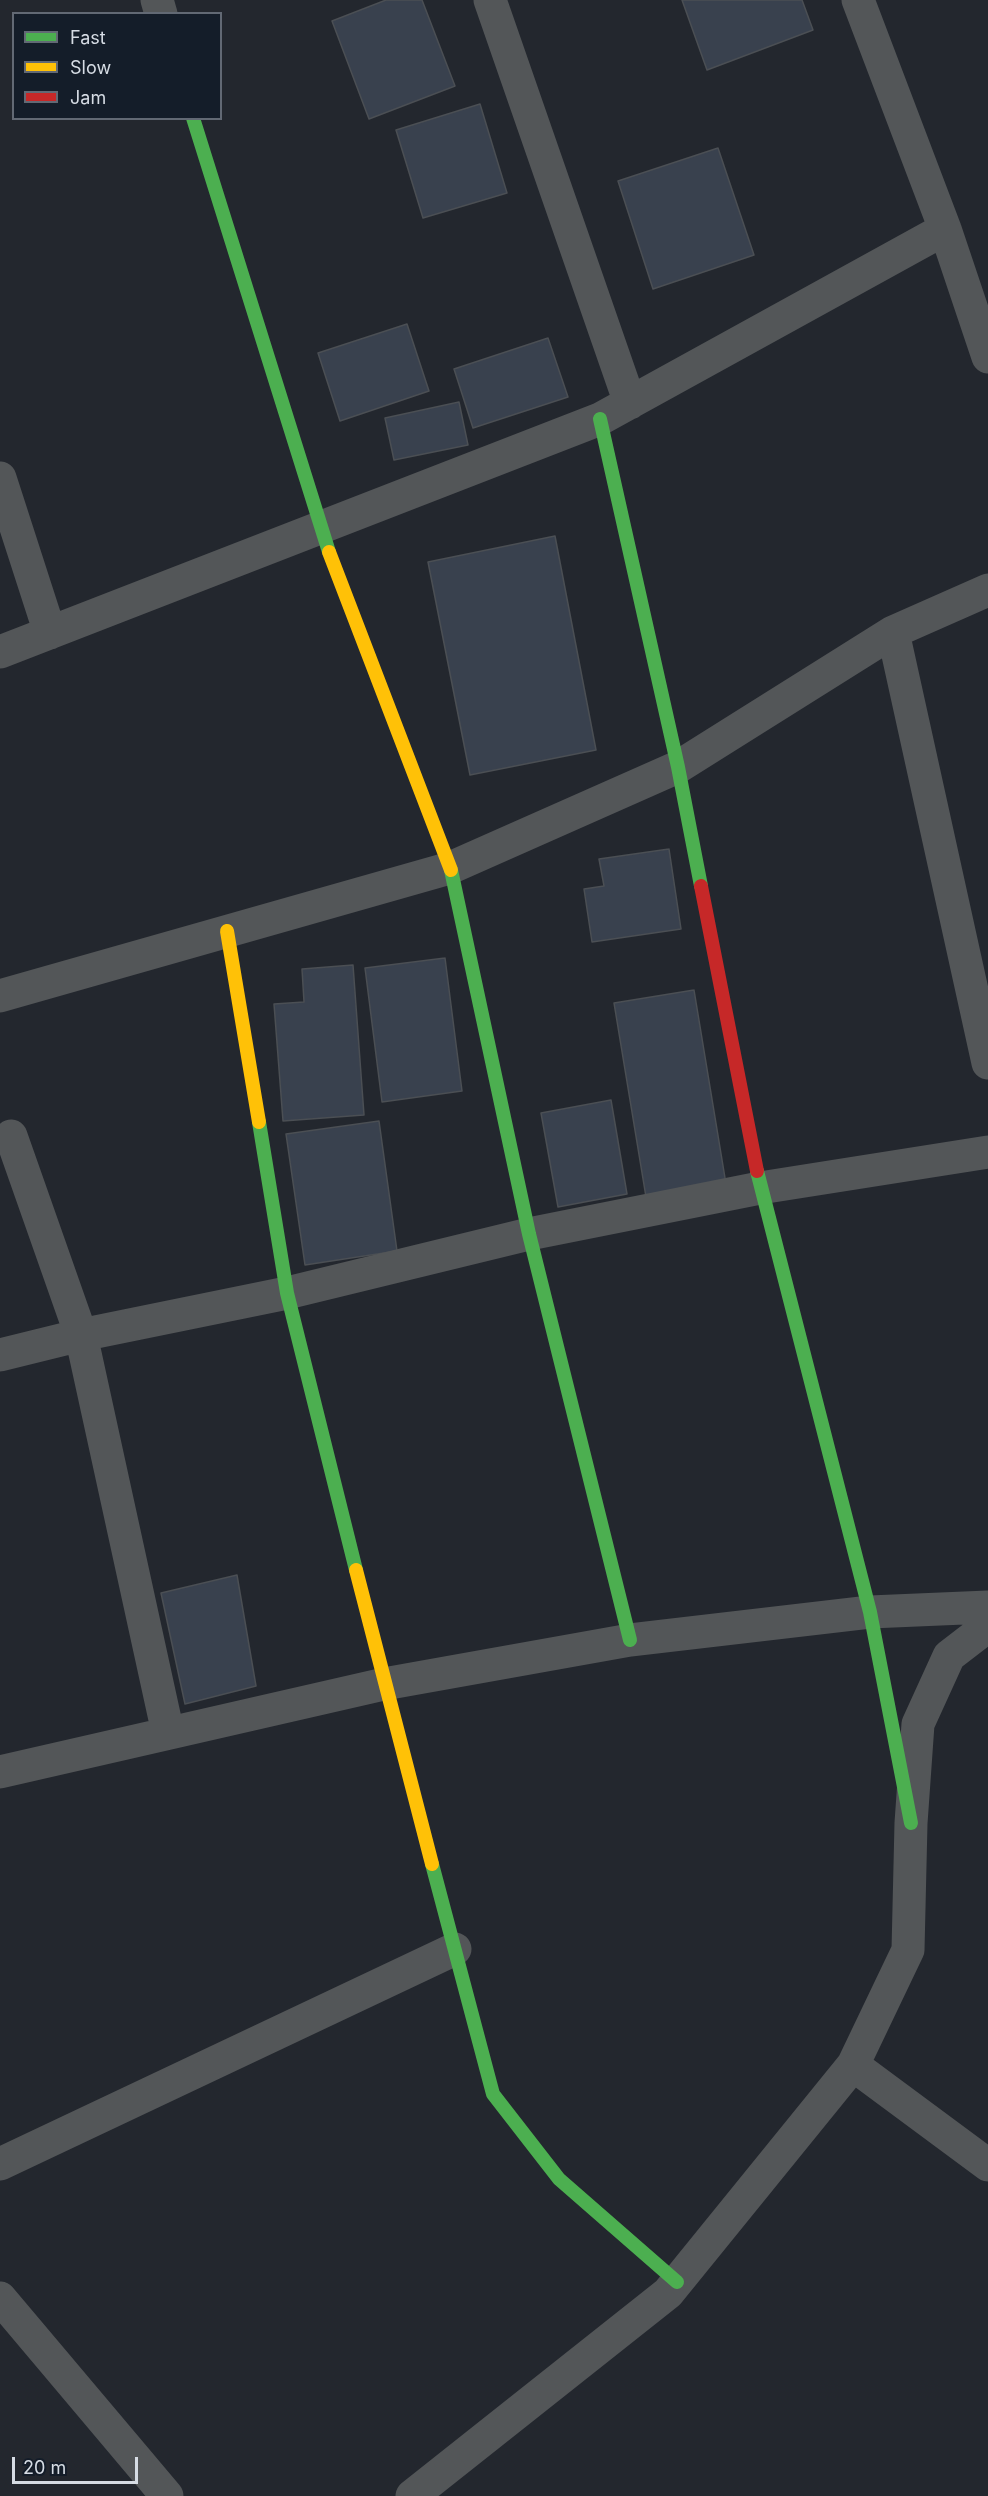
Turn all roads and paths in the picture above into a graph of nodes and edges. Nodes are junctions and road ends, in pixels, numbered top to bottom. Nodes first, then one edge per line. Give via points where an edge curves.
1 (490, 0) edge
2 (858, 0) edge
3 (194, 120) edge
4 (945, 229) junction
5 (988, 357) edge
6 (630, 404) junction
7 (600, 419) junction
8 (0, 478) edge
9 (320, 528) junction
10 (988, 590) edge
11 (892, 632) junction
12 (50, 633) junction
13 (0, 652) edge
14 (678, 767) junction
15 (450, 868) junction
16 (227, 931) junction
17 (0, 996) edge
18 (988, 1064) edge
19 (11, 1136) dead end
20 (988, 1152) edge
21 (760, 1188) junction
22 (529, 1234) junction
23 (287, 1293) junction
24 (81, 1335) junction
25 (0, 1355) edge
26 (988, 1606) edge
27 (870, 1612) junction
28 (988, 1626) edge
29 (630, 1640) junction
30 (384, 1684) junction
31 (168, 1733) junction
32 (0, 1772) edge
33 (911, 1823) junction
34 (455, 1949) junction
35 (853, 2065) junction
36 (0, 2164) edge
37 (988, 2165) edge
38 (676, 2282) junction
39 (0, 2298) edge
40 (167, 2496) edge
41 (412, 2496) edge

1 - 6 street
2 - 4 street
3 - 9 street
4 - 5 street
4 - 6 street
6 - 7 street
7 - 9 street
7 - 14 street
8 - 12 street
9 - 12 street
9 - 15 street
10 - 11 street
11 - 14 street
11 - 18 street
12 - 13 street
14 - 15 street
14 - 21 street
15 - 16 street
15 - 22 street
16 - 17 street
16 - 23 street
19 - 24 street
20 - 21 street
21 - 22 street
21 - 27 street
22 - 23 street
22 - 29 street
23 - 24 street
23 - 30 street
24 - 25 street
24 - 31 street
26 - 27 street
27 - 29 street
27 - 33 street
28 - 33 street via 949,1656 918,1724
29 - 30 street
30 - 31 street
30 - 34 street
31 - 32 street
33 - 35 street via 908,1950
34 - 36 street
34 - 38 street via 493,2094 559,2179
35 - 37 street
35 - 38 street
38 - 41 street via 668,2293
39 - 40 street

